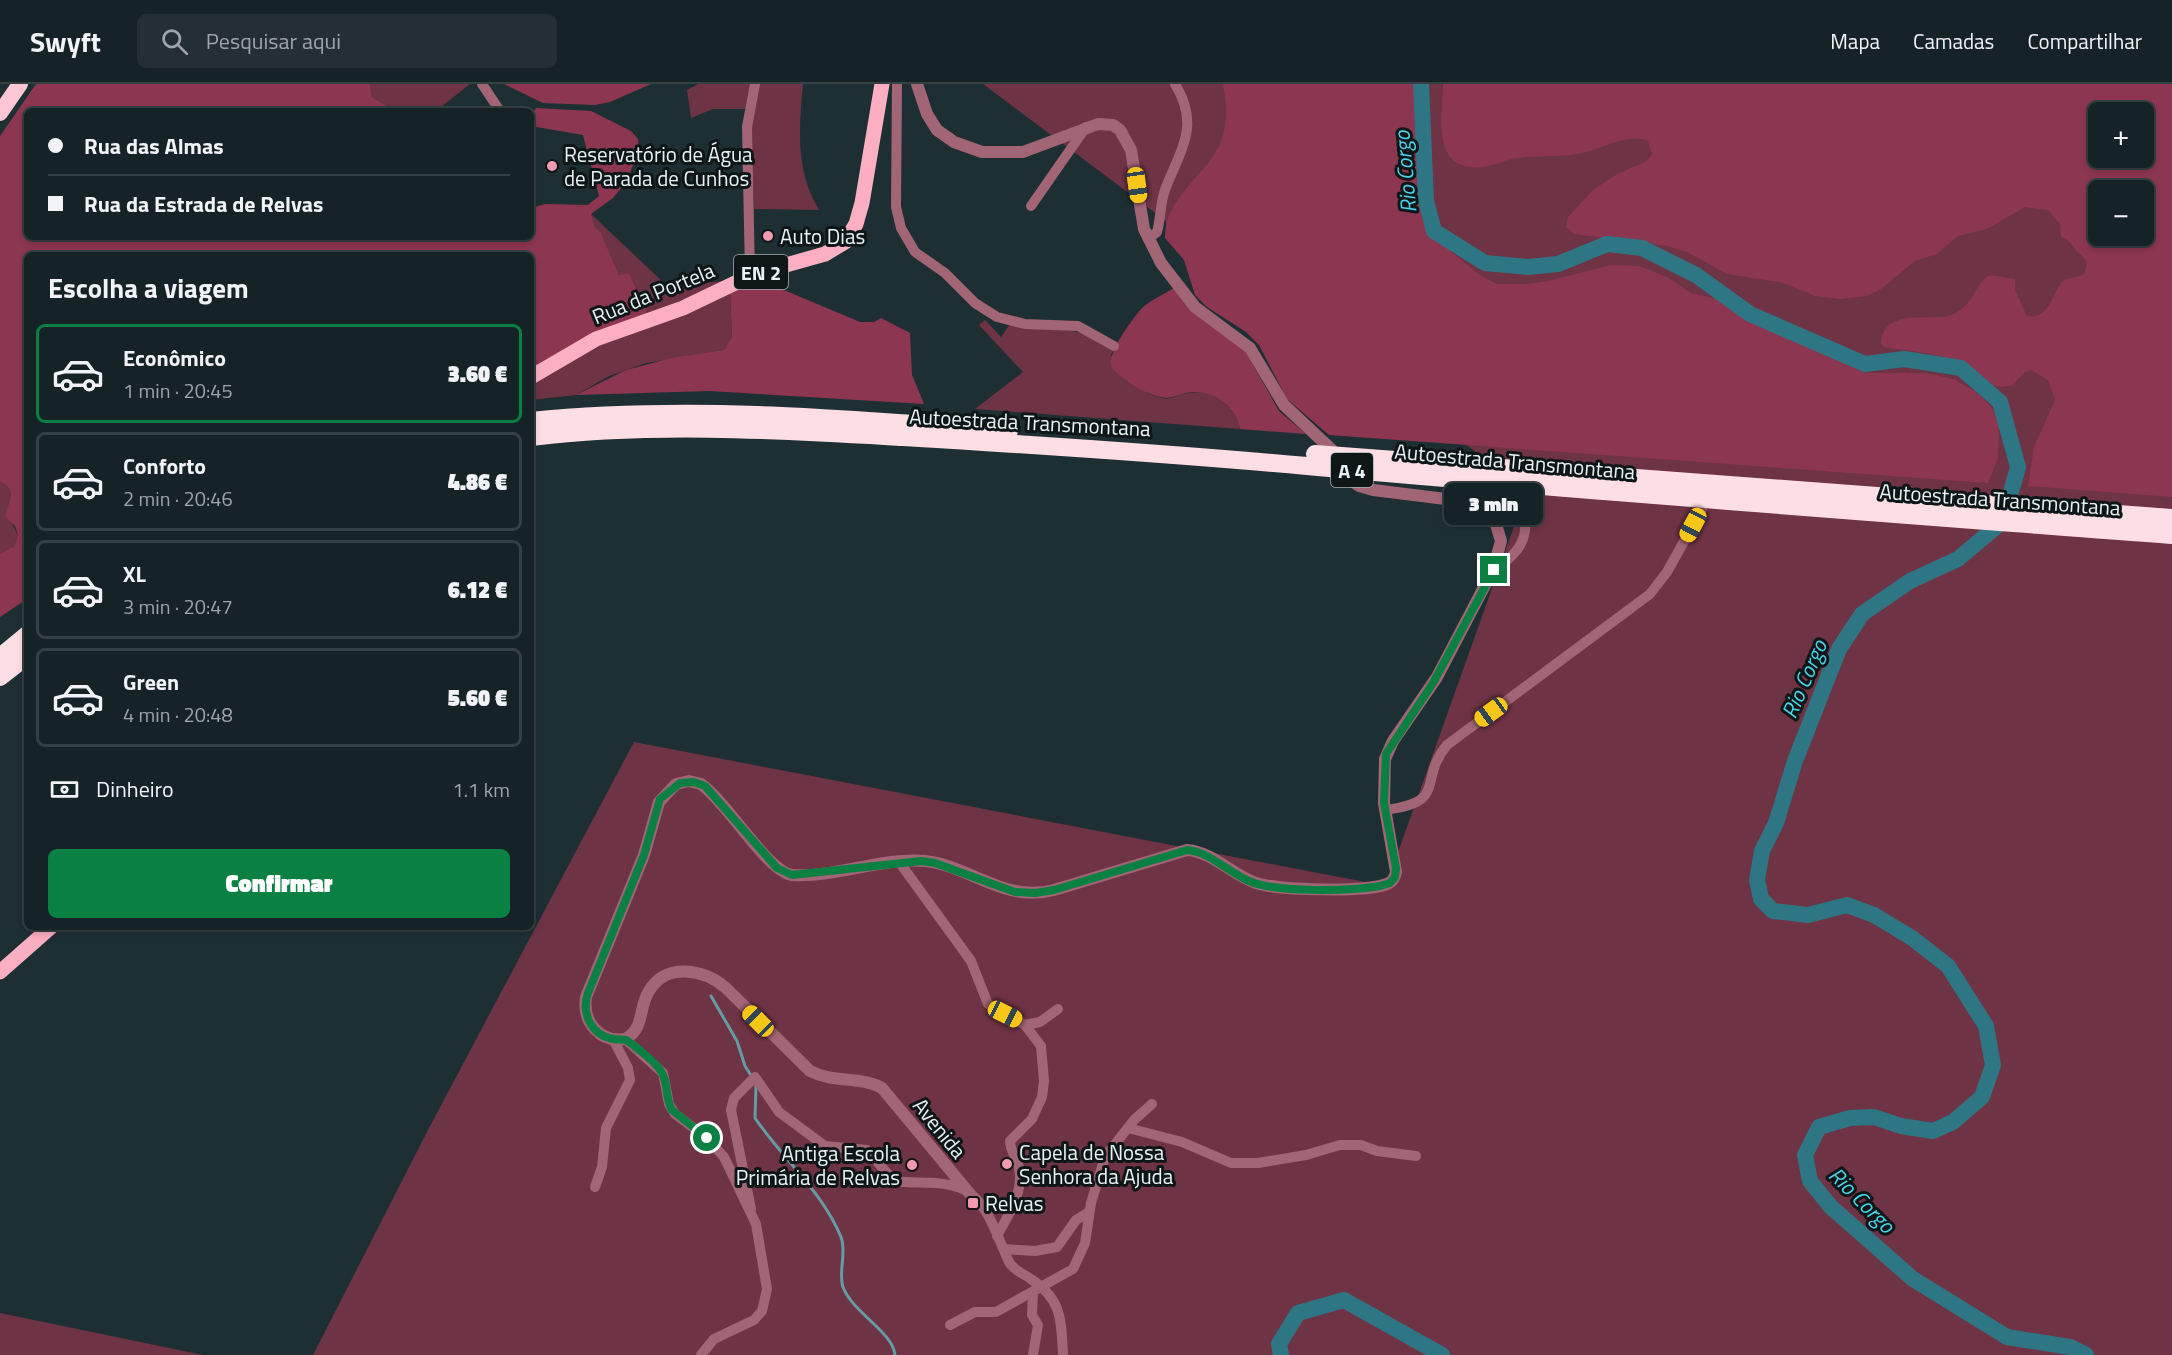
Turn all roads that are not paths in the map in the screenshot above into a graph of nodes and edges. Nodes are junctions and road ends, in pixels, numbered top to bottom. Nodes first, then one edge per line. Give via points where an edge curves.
1 (11, 84) edge
2 (20, 84) edge
3 (482, 84) edge
4 (754, 84) edge
5 (882, 84) edge
6 (897, 84) edge
7 (917, 84) edge
8 (1175, 84) edge
9 (0, 100) edge
10 (498, 108) edge
11 (0, 113) edge
12 (1086, 127) junction
13 (1031, 206) dead end
14 (1148, 239) junction
15 (750, 275) junction
16 (1114, 346) dead end
17 (534, 375) edge
18 (534, 421) edge
19 (534, 437) edge
20 (1504, 489) dead end
21 (1702, 509) dead end
22 (2172, 518) edge
23 (2172, 535) edge
24 (1494, 570) junction
25 (24, 626) edge
26 (24, 637) edge
27 (0, 643) edge
28 (0, 657) edge
29 (24, 658) edge
30 (0, 677) edge
31 (1385, 810) junction
32 (900, 863) junction
33 (48, 930) edge
34 (0, 972) edge
35 (1058, 1009) dead end
36 (1025, 1025) junction
37 (619, 1039) junction
38 (1152, 1104) dead end
39 (1128, 1128) junction
40 (1416, 1156) dead end
41 (595, 1187) dead end
42 (970, 1194) junction
43 (751, 1209) junction
44 (1089, 1212) junction
45 (997, 1236) junction
46 (1004, 1249) junction
47 (1038, 1289) junction
48 (950, 1325) dead end
49 (701, 1355) edge
50 (1034, 1355) edge
51 (1063, 1355) edge

1 - 9 highway
2 - 11 highway
3 - 10 street
4 - 15 street via 747,127
5 - 15 main road, Rua da Portela / EN 2 via 862,203 849,237 825,254
6 - 16 street via 896,207 901,228 915,252 945,273 975,303 997,316 1025,324 1078,326
7 - 12 street via 937,130 975,150 1023,152
8 - 14 street via 1186,104 1188,132 1162,198 1157,232
12 - 13 street
12 - 14 street via 1108,124 1126,137
14 - 24 street via 1157,258 1191,303 1250,348 1284,405 1332,450 1354,483 1381,492 1470,502 1490,515 1501,541
15 - 17 main road, Rua da Portela / EN 2 via 677,311 589,342
18 - 22 highway, Autoestrada Transmontana / A 4, bridge via 694,414 808,417
19 - 23 highway, Autoestrada Transmontana / A 4, bridge via 691,428 1135,450
20 - 24 street via 1521,507 1525,534 1518,550
21 - 31 street via 1672,564 1650,594 1447,745 1422,800
24 - 31 street via 1433,683 1386,754
25 - 27 highway
26 - 28 highway
29 - 30 highway
31 - 32 street via 1396,872 1390,883 1367,888 1262,885 1187,850 1035,893 1009,890 931,862
32 - 36 street via 971,961 988,1004
32 - 37 street via 787,874 777,868 705,786 689,781 676,784 658,802 644,855 586,997 586,1015 591,1026
33 - 34 main road
35 - 36 street via 1040,1022
36 - 45 street via 1041,1046 1044,1088 1032,1119 1010,1141 1019,1170 1019,1186 1016,1201
37 - 41 street via 630,1080 606,1128 602,1167
37 - 42 street, Avenida via 638,1029 647,994 671,973 694,972 711,977 806,1068 831,1079 882,1088
37 - 43 street via 663,1073 671,1109 722,1154
38 - 39 street
39 - 40 street via 1182,1142 1231,1163 1309,1155 1340,1145 1361,1145
39 - 44 street via 1104,1159
42 - 43 street via 945,1184 894,1181 867,1150 825,1146 780,1112 755,1077 734,1098 731,1110
42 - 45 street, Avenida
43 - 49 street via 766,1283 763,1309 754,1320 714,1339
44 - 46 street via 1076,1220 1057,1248 1030,1252
44 - 47 street via 1078,1263
45 - 46 street, Avenida
46 - 47 street, Avenida via 1011,1265
47 - 48 street via 996,1312 975,1312
47 - 50 street via 1032,1315 1038,1325
47 - 51 street via 1054,1301 1062,1320

